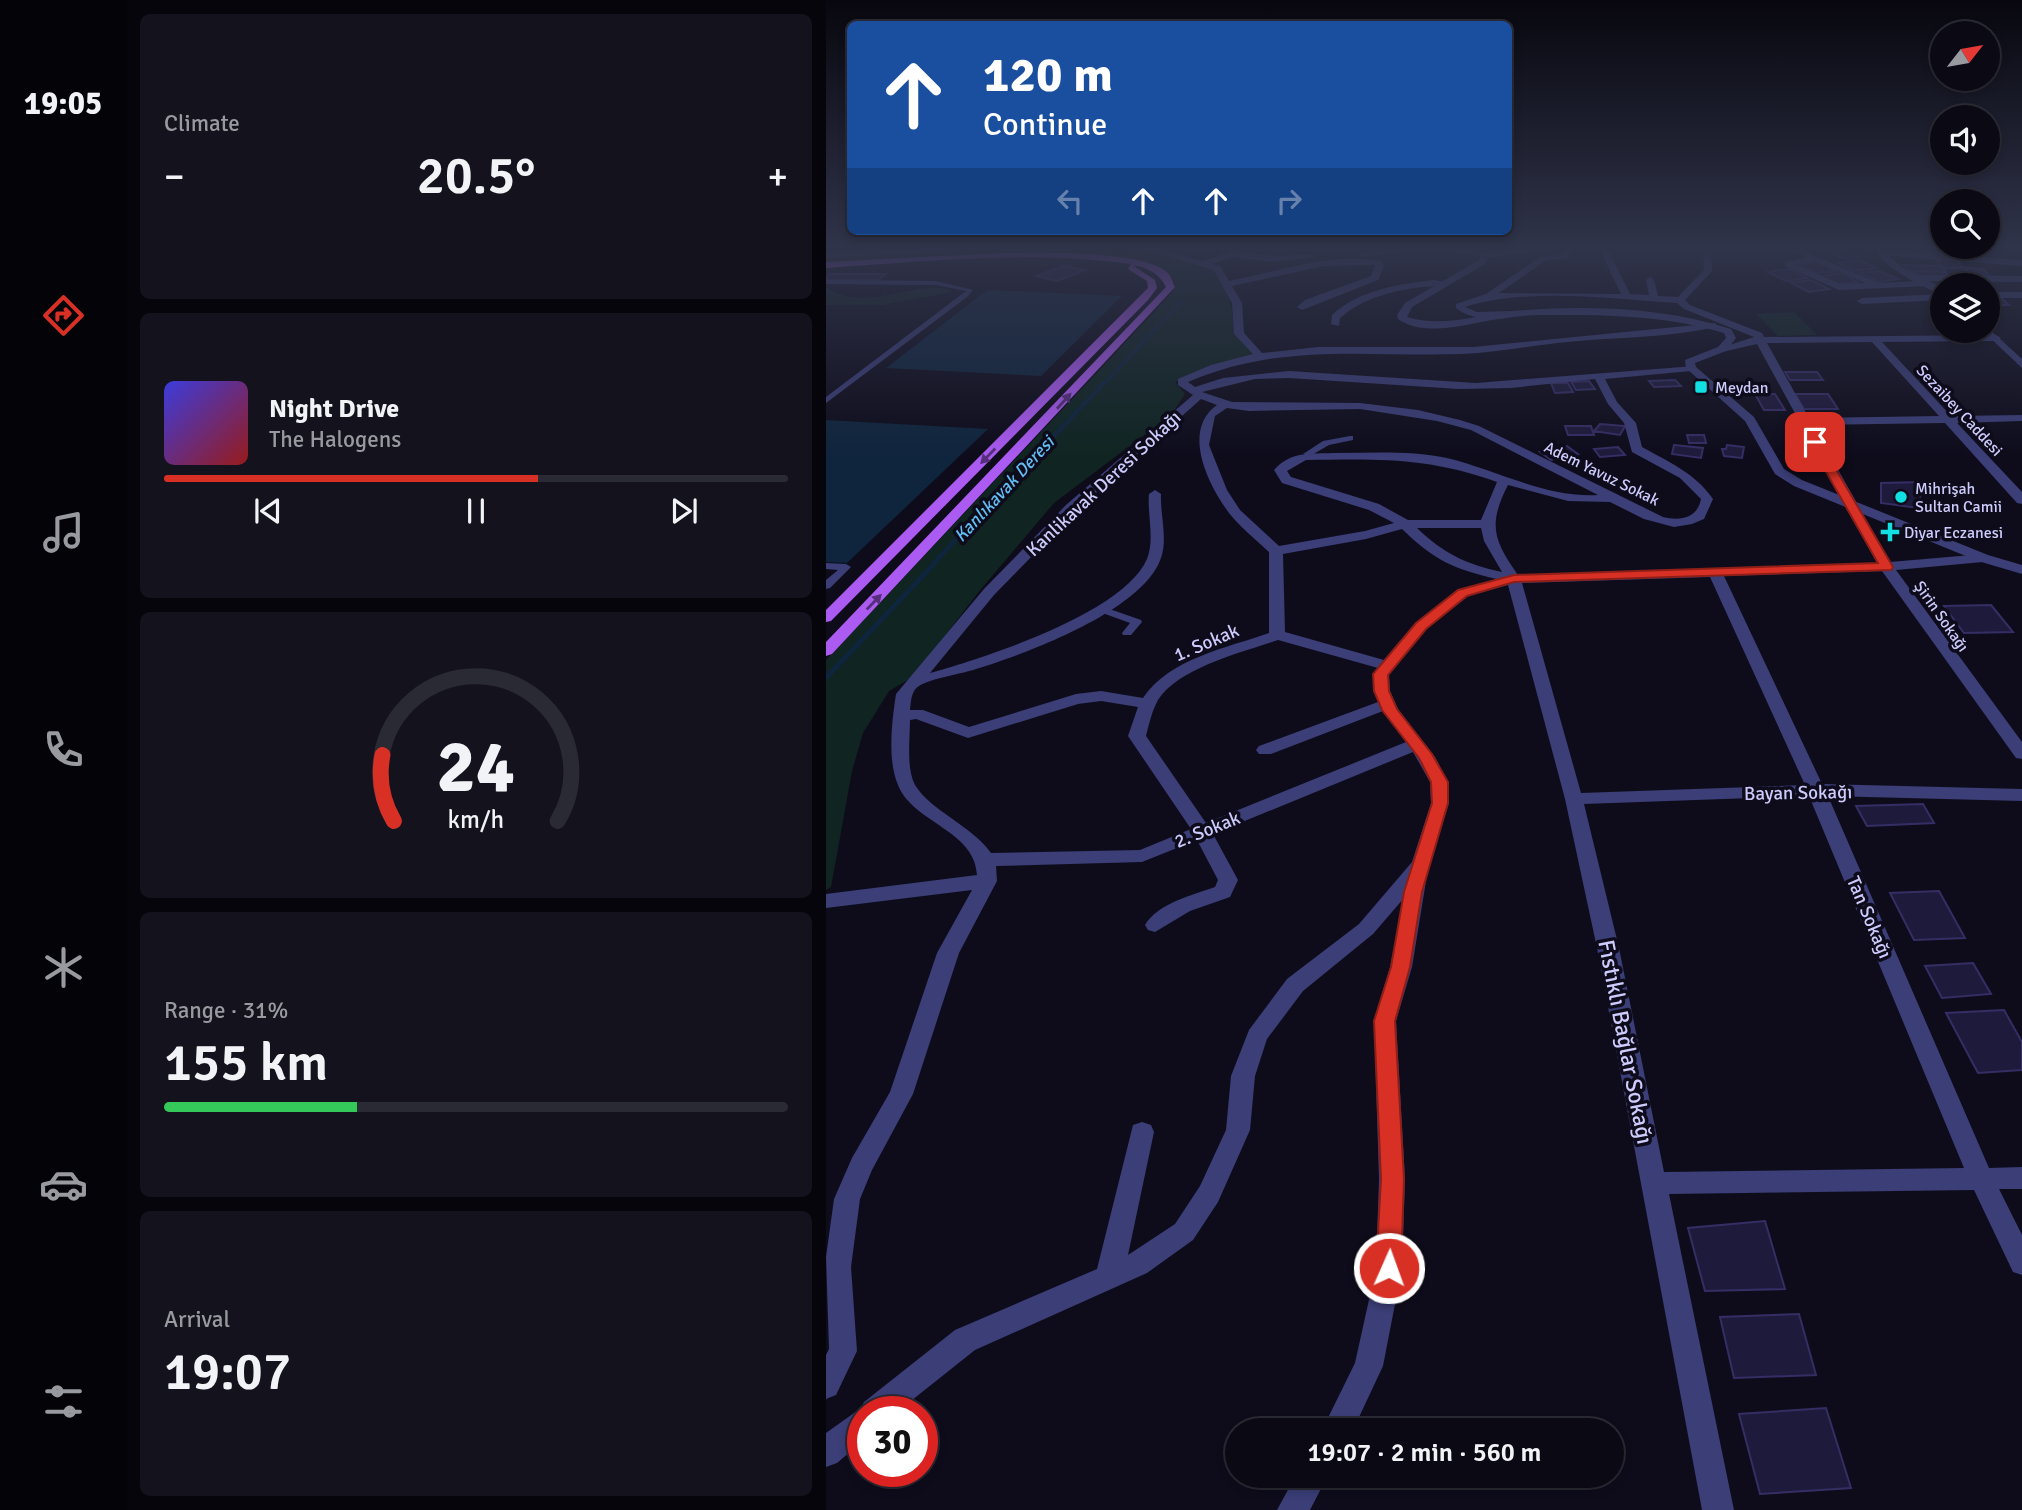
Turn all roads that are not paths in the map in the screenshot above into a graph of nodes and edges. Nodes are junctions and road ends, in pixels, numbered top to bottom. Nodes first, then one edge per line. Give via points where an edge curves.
1 (939, 316) edge
2 (1125, 316) edge
3 (1143, 316) edge
4 (1239, 316) edge
5 (1335, 316) edge
6 (1404, 316) edge
7 (1495, 316) edge
8 (1643, 316) edge
9 (1711, 316) edge
10 (1336, 324) dead end
11 (1713, 325) junction
12 (1930, 338) edge
13 (1876, 341) junction
14 (1761, 342) junction
15 (2000, 342) edge
16 (1722, 349) junction
17 (1261, 356) junction
18 (2022, 365) edge
19 (1691, 369) junction
20 (1598, 376) junction
21 (1196, 393) junction
22 (826, 401) edge
23 (1223, 406) junction
24 (2022, 418) edge
25 (1946, 419) junction
26 (1804, 422) junction
27 (1350, 438) dead end
28 (1307, 454) junction
29 (1505, 480) junction
30 (1156, 494) dead end
31 (1611, 498) junction
32 (2022, 500) edge
33 (1848, 503) junction
34 (1405, 524) junction
35 (1486, 524) junction
36 (1276, 551) junction
37 (1983, 558) junction
38 (826, 566) edge
39 (1886, 567) junction
40 (2022, 570) edge
41 (1715, 572) junction
42 (1514, 579) junction
43 (826, 586) edge
44 (1101, 609) junction
45 (826, 618) edge
46 (1127, 633) dead end
47 (1277, 635) junction
48 (826, 651) edge
49 (1387, 666) junction
50 (914, 682) junction
51 (1148, 704) junction
52 (1387, 704) junction
53 (901, 716) junction
54 (1416, 744) junction
55 (1265, 750) dead end
56 (2022, 754) edge
57 (1816, 790) junction
58 (2022, 795) edge
59 (1574, 799) junction
60 (1202, 831) junction
61 (986, 860) junction
62 (1420, 864) junction
63 (987, 881) junction
64 (826, 901) edge
65 (1155, 925) dead end
66 (1142, 1132) dead end
67 (1981, 1178) junction
68 (2022, 1178) edge
69 (1653, 1183) junction
70 (2022, 1264) edge
71 (1108, 1278) junction
72 (826, 1385) edge
73 (894, 1396) edge
74 (1342, 1418) edge
75 (847, 1435) edge
76 (826, 1452) edge
77 (1306, 1488) edge
78 (1293, 1510) edge
79 (1718, 1510) edge

1 - 22 lane
2 -> 45 main road
48 -> 3 main road
4 - 17 street via 1239,334
5 - 10 street
6 - 7 street via 1432,325
8 - 11 street
9 - 14 street via 1759,335
11 - 16 street via 1728,331 1731,338
11 - 17 street via 1492,350
12 - 13 street
13 - 14 street
13 - 25 street, Sezaibey Caddesi
14 - 16 street
14 - 26 street, Şirin Sokağı
15 - 18 street
16 - 19 street via 1689,362
17 - 21 street via 1182,382
19 - 20 street
19 - 33 street via 1750,419 1779,471
20 - 21 street via 1458,386 1250,375 1213,382
20 - 31 street, Adem Yavuz Sokak via 1635,430 1636,449 1692,480 1707,499 1696,519 1667,522
21 - 23 street, Adem Yavuz Sokak
21 - 50 street, Kanlikavak Deresi Sokağı via 1071,508 989,592
23 - 31 street, Adem Yavuz Sokak via 1262,410 1320,405 1428,415 1475,428
23 - 36 street via 1210,415 1203,445 1207,458 1235,512
24 - 25 street
25 - 26 street
25 - 32 street, Sezaibey Caddesi
26 - 33 street, Şirin Sokağı
27 - 28 lane via 1326,443
28 - 29 street via 1415,456
28 - 34 street via 1280,470 1286,480 1374,507
29 - 31 street via 1565,495
29 - 35 street via 1486,515
30 - 44 street via 1153,562
33 - 37 street
33 - 39 street, Şirin Sokağı
34 - 35 street
34 - 36 street
34 - 42 street via 1434,552 1471,569
35 - 42 street, Fıstıklı Bağlar Sokağı via 1498,557
36 - 47 street
37 - 39 street
37 - 40 street
38 - 43 lane via 846,567
39 - 41 street
39 - 56 street, Şirin Sokağı
41 - 42 street
41 - 57 street, Tan Sokağı
42 - 49 street via 1463,593 1421,626
42 - 59 street, Fıstıklı Bağlar Sokağı
44 - 46 lane via 1137,622
44 - 50 street via 1023,649
47 - 49 street
47 - 51 street, 1. Sokak via 1187,670 1157,691
49 - 52 street via 1381,674 1381,691
50 - 53 street, Kanlikavak Deresi Sokağı via 904,694
51 - 53 street via 1101,696 1076,699 968,733 917,714
51 - 60 street via 1138,736
52 - 54 street
52 - 55 street
53 - 61 street, Kanlikavak Deresi Sokağı via 902,770 907,787 975,844
54 - 60 street, 2. Sokak
54 - 62 street via 1439,782 1440,803
57 - 58 street, Bayan Sokağı
57 - 59 street, Bayan Sokağı
57 - 67 street, Tan Sokağı
59 - 69 street, Fıstıklı Bağlar Sokağı
60 - 61 street, 2. Sokak via 1142,856
60 - 65 street via 1228,880 1223,892 1184,906
61 - 63 street
62 - 71 street via 1366,929 1295,985 1257,1036 1243,1076 1238,1130 1209,1194 1184,1232 1138,1264
62 - 74 street via 1401,967 1385,1021 1392,1179 1389,1268 1369,1366
63 - 64 street
63 - 72 street via 948,953 901,1094 847,1199 838,1267 843,1351
66 - 71 street
67 - 68 street
67 - 69 street
67 - 70 street, Tan Sokağı
69 - 79 street, Fıstıklı Bağlar Sokağı
71 - 73 street via 965,1340
75 - 76 street
77 - 78 street

